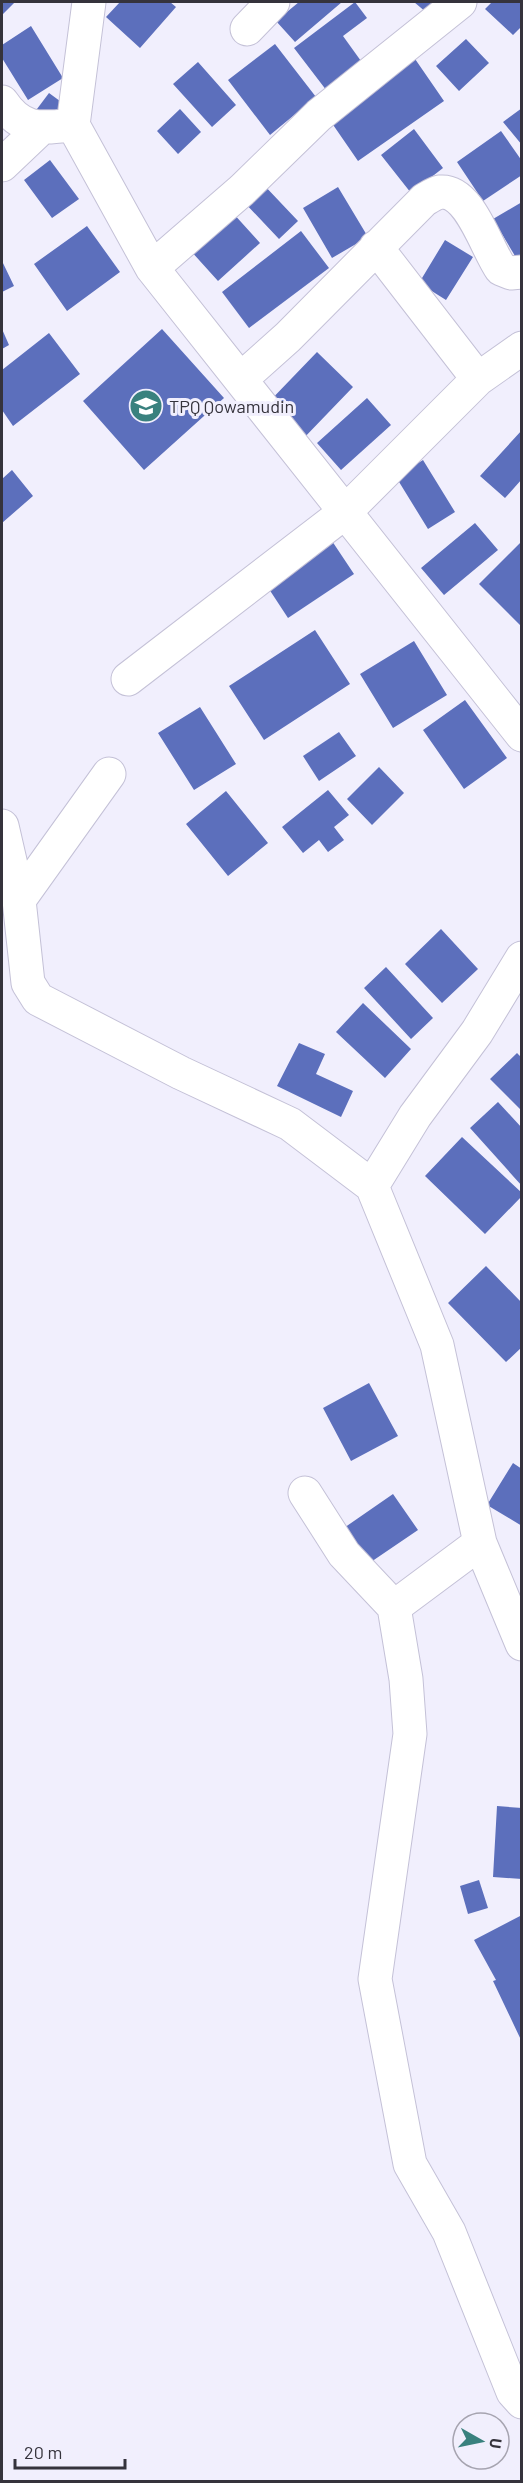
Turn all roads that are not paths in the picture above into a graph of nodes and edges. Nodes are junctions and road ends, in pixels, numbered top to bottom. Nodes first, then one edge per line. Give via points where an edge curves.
1 (89, 2) edge
2 (273, 2) edge
3 (460, 2) edge
4 (247, 29) dead end
5 (2, 102) edge
6 (73, 125) junction
7 (41, 128) junction
8 (2, 165) edge
9 (376, 247) junction
10 (152, 268) junction
11 (522, 272) edge
12 (522, 348) edge
13 (478, 379) junction
14 (241, 380) junction
15 (344, 513) junction
16 (128, 679) dead end
17 (522, 735) edge
18 (109, 774) dead end
19 (2, 826) edge
20 (19, 900) junction
21 (522, 957) edge
22 (372, 1186) junction
23 (305, 1493) dead end
24 (480, 1542) junction
25 (394, 1607) junction
26 (522, 1644) edge
27 (522, 2402) edge

1 - 6 street
2 - 4 street
3 - 10 street via 319,115 242,190
5 - 7 street via 24,124
6 - 7 street
6 - 10 street
7 - 8 street
9 - 11 street via 424,200 439,192 452,193 463,200 501,269
9 - 13 street
9 - 14 street via 288,338
10 - 14 street
12 - 13 street
13 - 15 street
14 - 15 street
15 - 16 street
15 - 17 street
18 - 20 street
19 - 20 street
20 - 22 street via 28,983 38,999 290,1125
21 - 22 street via 477,1032 415,1116
22 - 24 street via 437,1345
23 - 25 street via 344,1554
24 - 25 street
24 - 26 street
25 - 27 street via 410,1734 375,1979 410,2164 449,2232 513,2392

